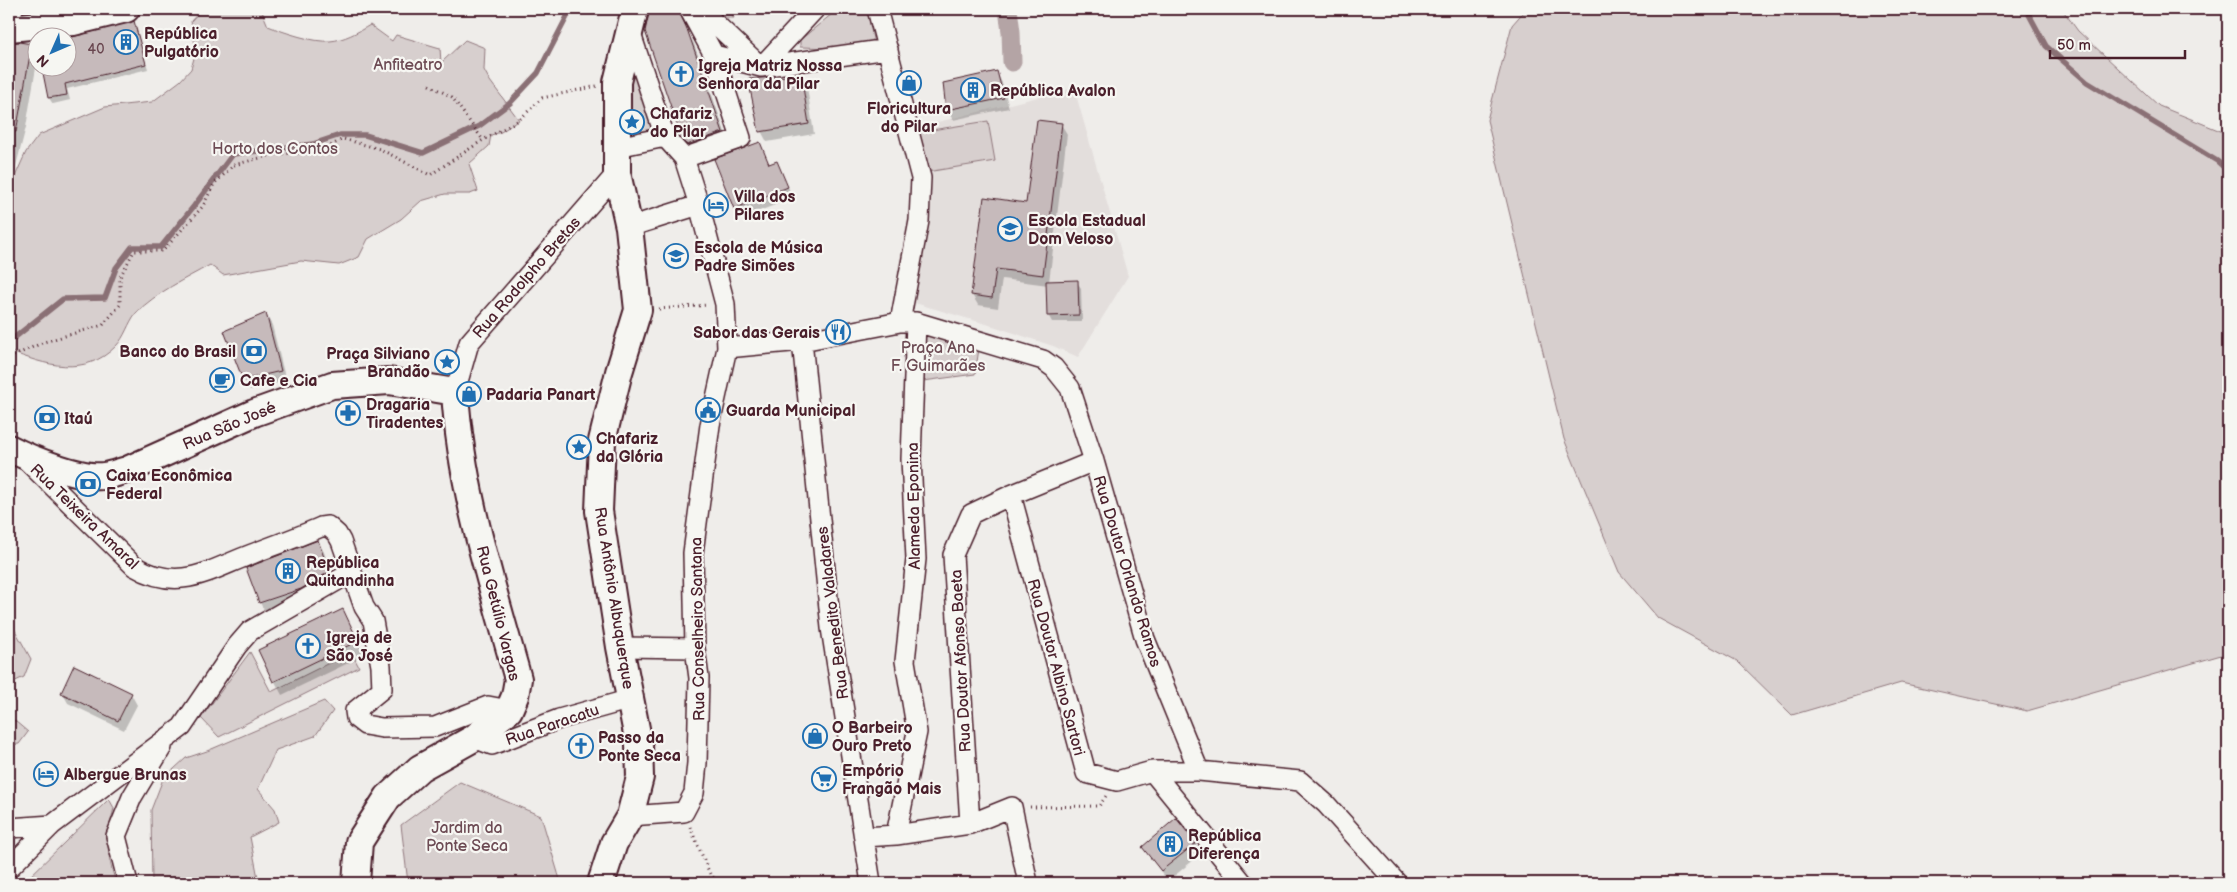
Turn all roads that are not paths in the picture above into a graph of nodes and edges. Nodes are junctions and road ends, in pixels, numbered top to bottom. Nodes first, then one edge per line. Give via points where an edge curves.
1 (13, 9) edge
2 (126, 9) edge
3 (690, 9) edge
4 (700, 9) edge
5 (815, 9) edge
6 (877, 9) edge
7 (634, 14) edge
8 (9, 18) edge
9 (9, 28) edge
10 (888, 48) junction
11 (714, 55) junction
12 (761, 67) junction
13 (664, 137) junction
14 (684, 158) junction
15 (617, 172) junction
16 (699, 204) junction
17 (629, 227) junction
18 (908, 322) junction
19 (802, 341) junction
20 (727, 348) junction
21 (455, 392) junction
22 (14, 451) edge
23 (1094, 461) junction
24 (1010, 495) junction
25 (352, 572) junction
26 (620, 647) junction
27 (695, 648) junction
28 (631, 700) junction
29 (509, 710) junction
30 (474, 738) junction
31 (166, 739) junction
32 (1152, 771) junction
33 (1199, 771) junction
34 (630, 816) junction
35 (970, 824) junction
36 (52, 825) junction
37 (9, 828) edge
38 (896, 835) junction
39 (864, 837) junction
40 (9, 868) edge
41 (128, 883) edge
42 (356, 883) edge
43 (601, 883) edge
44 (871, 883) edge
45 (1028, 883) edge
46 (1243, 883) edge
47 (1397, 883) edge

1 - 8 street
2 - 9 street via 73,22
3 - 11 street
4 - 12 street
5 - 12 street
6 - 10 street, Alameda Eponina
7 - 13 street via 630,32
7 - 15 street, Rua Antônio Albuquerque via 617,82
10 - 12 street
10 - 18 street, Alameda Eponina via 921,178
11 - 12 street
11 - 14 street via 741,138
13 - 14 street
13 - 15 street via 622,146
14 - 16 street, Rua Conselheiro Santana
15 - 17 street, Rua Antônio Albuquerque
15 - 21 street, Rua Rodolpho Bretas via 469,344
16 - 17 street
16 - 20 street, Rua Conselheiro Santana via 725,304
17 - 26 street, Rua Antônio Albuquerque via 638,310 602,442 599,510
18 - 19 street
18 - 23 street, Rua Doutor Orlando Ramos via 1043,360 1054,368 1070,388
18 - 38 street, Alameda Eponina via 916,559 905,661 917,732
19 - 20 street
19 - 39 street, Rua Benedito Valadares via 831,628
20 - 27 street, Rua Conselheiro Santana via 710,425 693,553
21 - 22 street, Rua São José via 389,381 332,385 254,413 126,470 104,476 83,475
21 - 29 street, Rua Getúlio Vargas via 463,462 487,567 518,679 516,696
22 - 25 street, Rua Teixeira Amaral via 134,566 155,577 180,578 202,574 328,526 341,541
23 - 24 street, Rua Doutor Afonso Baeta
23 - 33 street, Rua Doutor Orlando Ramos via 1145,639
24 - 32 street, Rua Doutor Albino Sartori via 1086,773 1117,781
24 - 35 street, Rua Doutor Afonso Baeta via 972,514 953,555
25 - 29 street via 364,607 373,620 382,680 382,689 355,711 356,718 382,728 434,727 488,706
25 - 31 street via 250,631 182,727
26 - 27 street
26 - 28 street, Rua Antônio Albuquerque
27 - 34 street, Rua Conselheiro Santana via 699,678 698,763 694,793 684,812
28 - 30 street, Rua Paracatu via 559,719 492,745
28 - 34 street, Rua Antônio Albuquerque via 640,777
29 - 30 street
30 - 42 street via 420,768 388,797 359,842
31 - 36 street
31 - 41 street via 132,797 116,836
32 - 33 street
32 - 46 street
33 - 47 street via 1300,781 1326,804
34 - 43 street, Rua Antônio Albuquerque via 614,843
35 - 38 street
35 - 45 street via 1012,807
36 - 37 street
36 - 40 street
38 - 39 street
39 - 44 street, Rua Benedito Valadares

